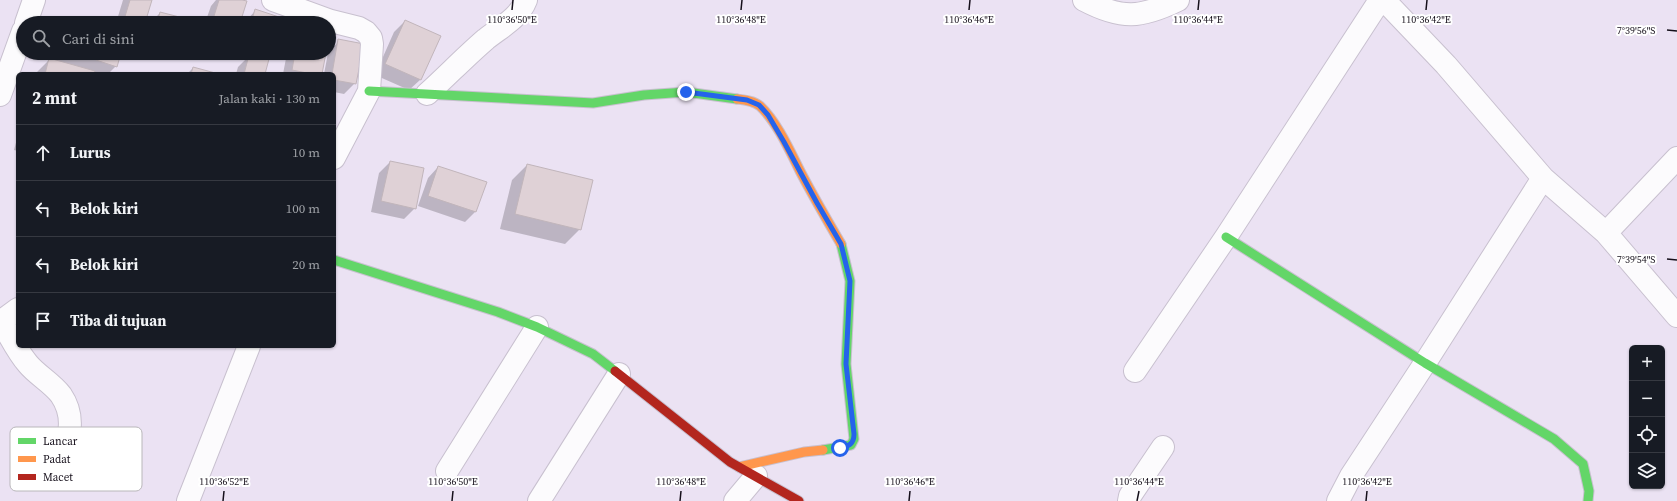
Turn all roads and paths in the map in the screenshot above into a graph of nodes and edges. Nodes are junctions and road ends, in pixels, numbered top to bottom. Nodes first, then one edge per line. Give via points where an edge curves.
1 (34, 0) edge
2 (273, 0) edge
3 (526, 0) edge
4 (1084, 0) edge
5 (1178, 0) edge
6 (1380, 0) edge
7 (1384, 0) edge
8 (28, 16) edge
9 (317, 16) edge
10 (336, 22) edge
11 (16, 51) edge
12 (369, 92) junction
13 (427, 94) junction
14 (0, 95) edge
15 (336, 154) edge
16 (1677, 158) edge
17 (1543, 178) junction
18 (1606, 234) junction
19 (1226, 238) junction
20 (336, 261) edge
21 (1677, 316) edge
22 (7, 318) edge
23 (537, 327) junction
24 (16, 345) edge
25 (17, 348) edge
26 (248, 348) edge
27 (1426, 363) junction
28 (1135, 371) dead end
29 (619, 374) junction
30 (70, 427) edge
31 (1163, 447) dead end
32 (447, 471) dead end
33 (748, 472) junction
34 (188, 501) edge
35 (539, 501) edge
36 (735, 501) edge
37 (799, 501) edge
38 (1129, 501) edge
39 (1338, 501) edge
40 (1588, 501) edge

1 - 8 street
2 - 9 street
3 - 13 street via 509,22 486,39
4 - 5 street via 1124,15 1158,9
6 - 19 street
7 - 17 street via 1446,65
10 - 12 street via 359,28 371,38
11 - 14 street
12 - 13 street
12 - 15 street
13 - 33 street via 593,102 686,92 747,100 759,105 768,115 841,244 850,281 846,364 854,439 851,445 804,452
16 - 18 street
17 - 18 street
17 - 27 street
18 - 21 street
19 - 27 street
19 - 28 street
20 - 23 street via 498,312
22 - 24 street
23 - 29 street via 593,354
23 - 32 street
25 - 30 street via 29,365 61,395 69,415
26 - 34 street
27 - 39 street via 1351,476
27 - 40 street via 1560,443 1583,464 1589,491
29 - 33 street via 730,462
29 - 35 street
31 - 38 street
33 - 36 street
33 - 37 street

